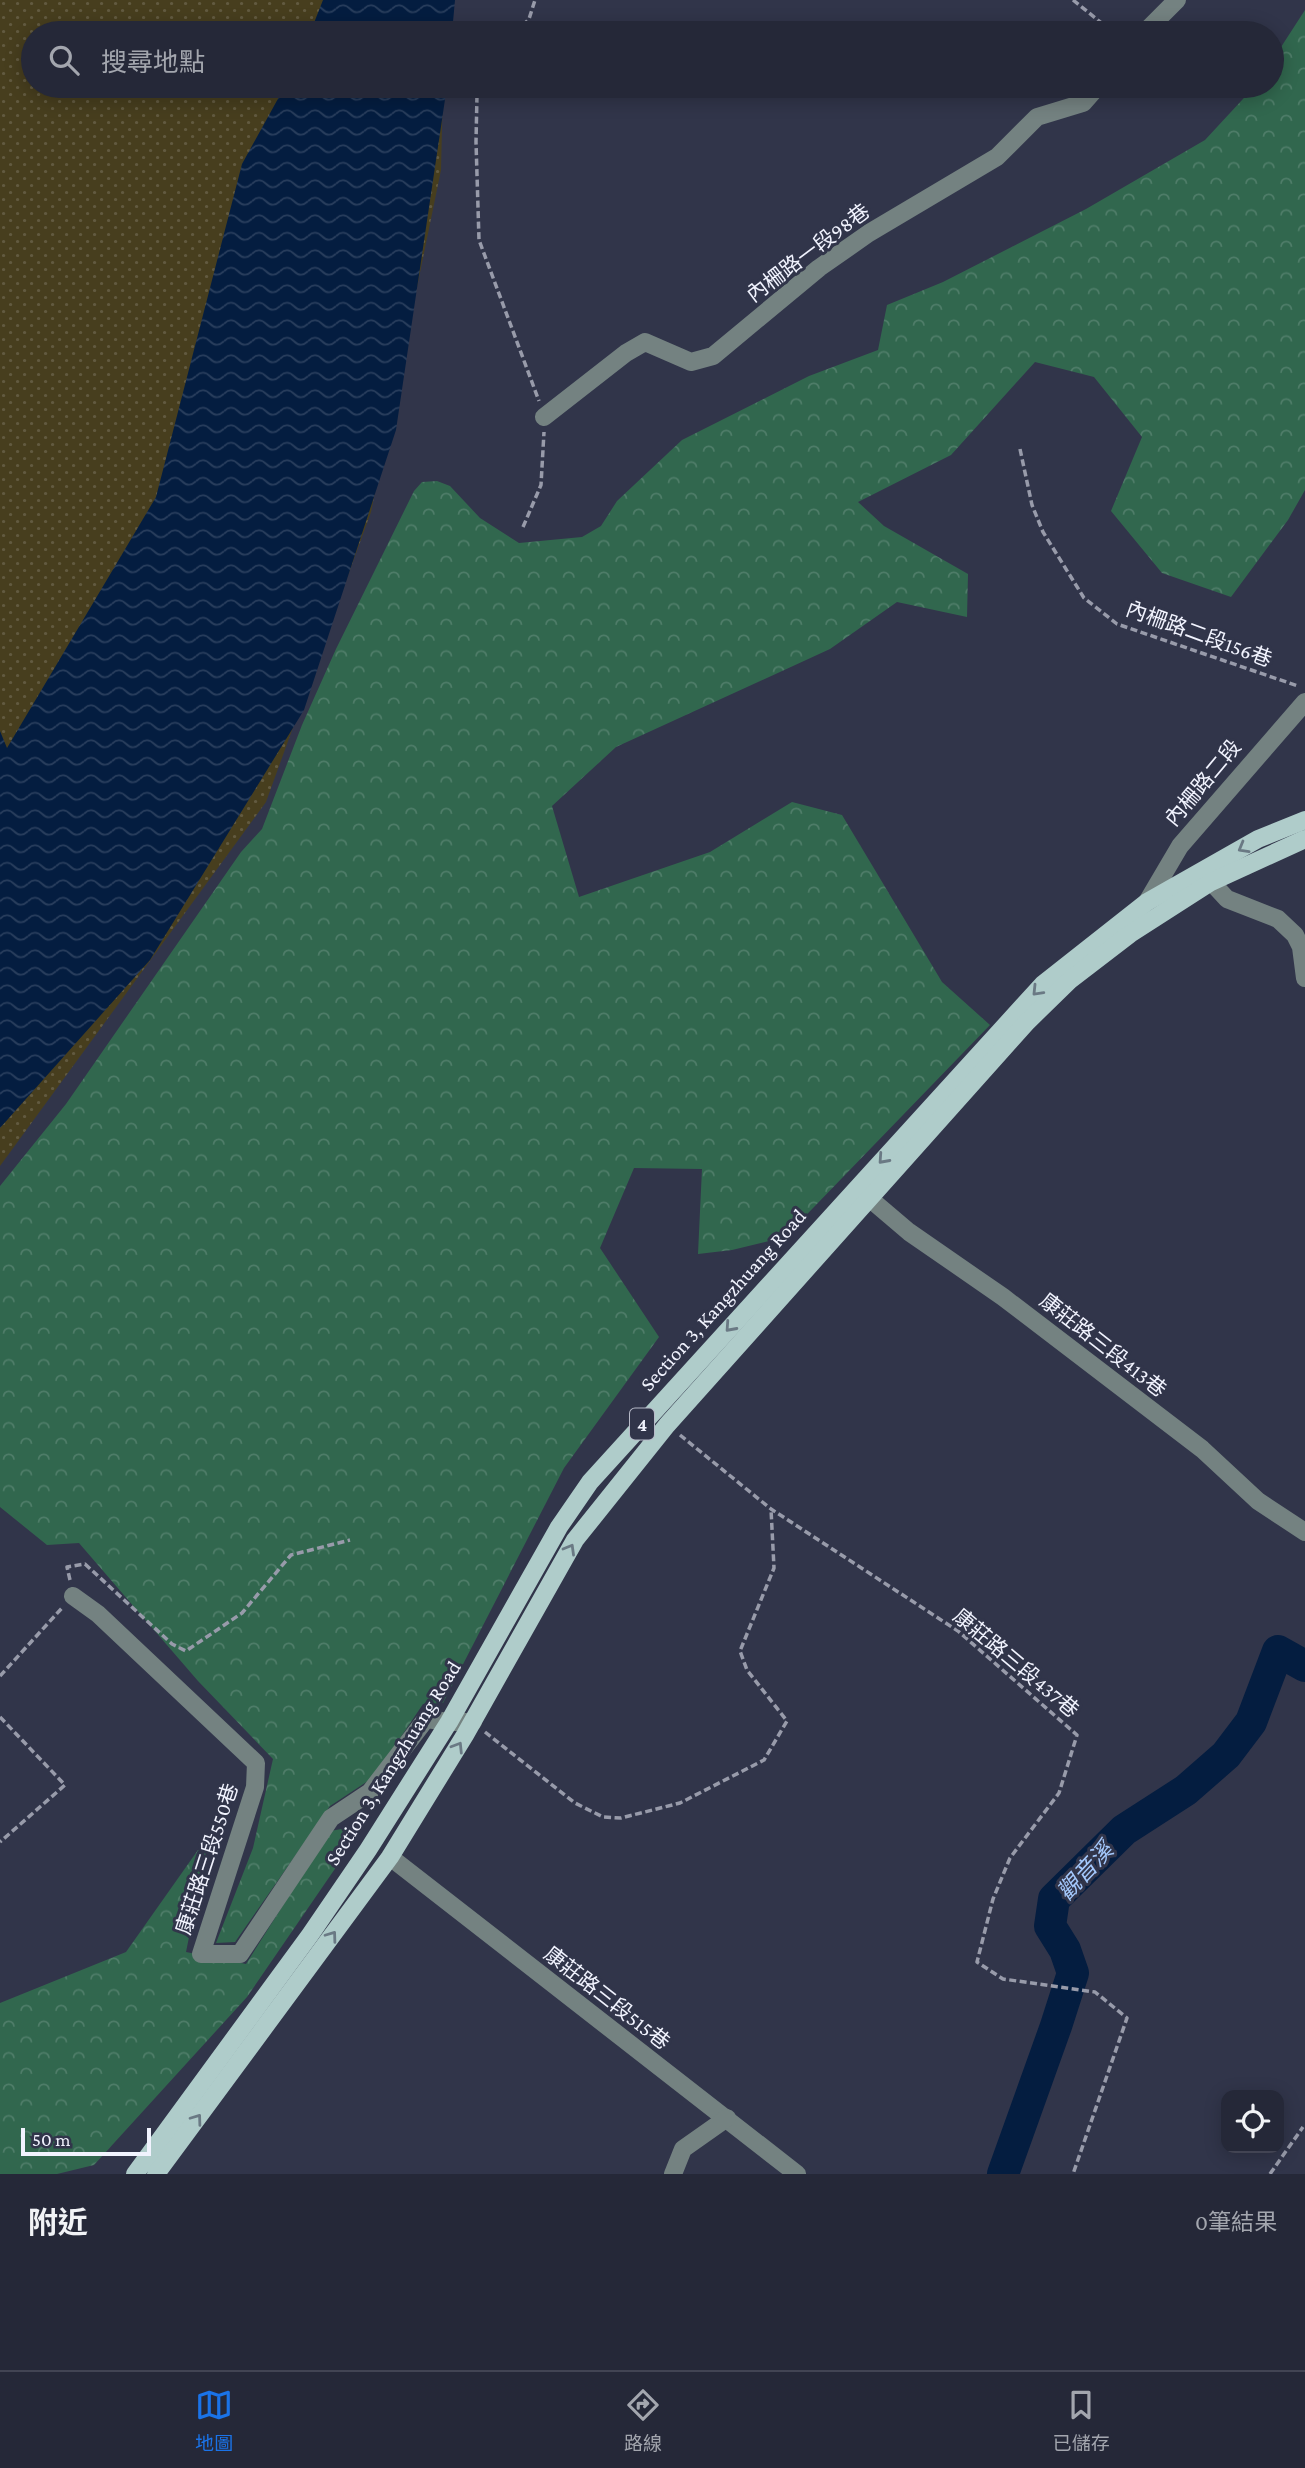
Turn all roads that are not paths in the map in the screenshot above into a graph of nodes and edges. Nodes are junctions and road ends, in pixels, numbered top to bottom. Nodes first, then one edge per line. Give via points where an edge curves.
1 (1177, 0) edge
2 (1156, 21) edge
3 (1087, 98) edge
4 (544, 417) road end
5 (1305, 702) edge
6 (1305, 820) edge
7 (1305, 839) edge
8 (1206, 877) junction
9 (1147, 902) junction
10 (1305, 978) edge
11 (869, 1198) junction
12 (1305, 1532) edge
13 (73, 1596) road end
14 (473, 1721) junction
15 (449, 1722) junction
16 (390, 1857) junction
17 (727, 2118) junction
18 (135, 2174) edge
19 (156, 2174) edge
20 (673, 2174) edge
21 (797, 2174) edge

1 - 2 street
3 - 4 street, 內柵路一段98巷 via 1037,117 997,157 819,268 713,356 691,362 645,342
5 - 9 street, 內柵路二段 via 1180,846
6 -> 8 main road, Section 3, Kangzhuang Road / 4 via 1258,839
7 - 8 main road, Section 3, Kangzhuang Road / 4
8 - 9 main road, Section 3, Kangzhuang Road / 4
8 - 10 street via 1227,899 1278,919 1295,935
8 - 11 main road, Section 3, Kangzhuang Road / 4 via 1070,980
9 -> 15 main road, Section 3, Kangzhuang Road / 4 via 1035,993 590,1482 559,1527
11 - 12 street, 康莊路三段413巷 via 1202,1449 1258,1501
14 -> 11 main road, Section 3, Kangzhuang Road / 4 via 575,1540 667,1424
13 - 15 street, 康莊路三段550巷 via 98,1614 256,1763 255,1787 201,1954 240,1954 331,1818 370,1792 426,1719
14 - 15 street, 康莊路三段550巷
16 -> 14 main road, Section 3, Kangzhuang Road / 4
15 - 18 main road, Section 3, Kangzhuang Road / 4 via 310,1935
16 - 17 street, 康莊路三段515巷
19 -> 16 main road, Section 3, Kangzhuang Road / 4
17 - 20 street via 683,2150
17 - 21 street, 康莊路三段515巷

